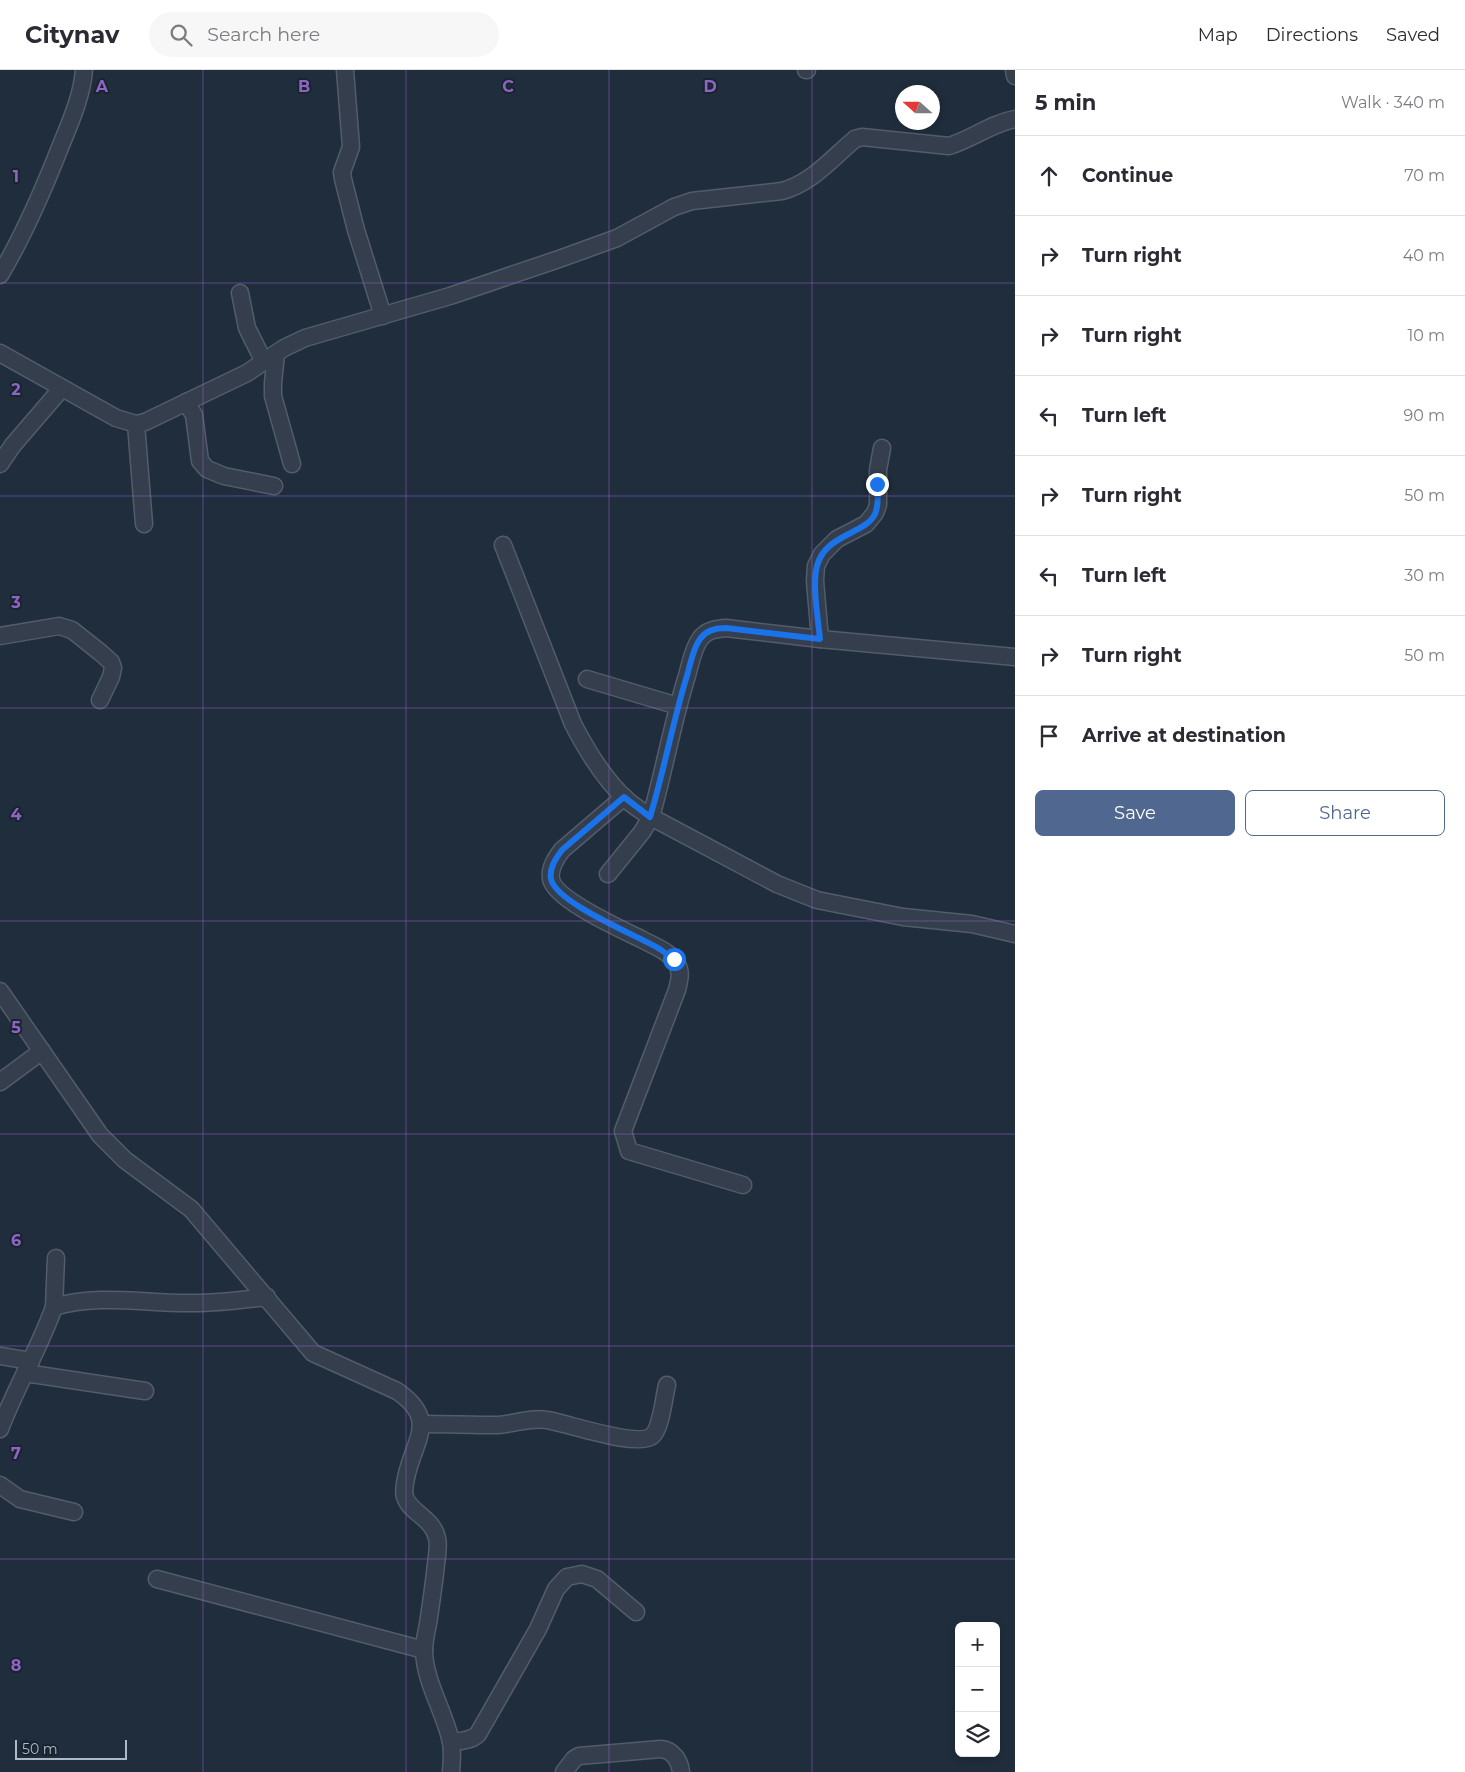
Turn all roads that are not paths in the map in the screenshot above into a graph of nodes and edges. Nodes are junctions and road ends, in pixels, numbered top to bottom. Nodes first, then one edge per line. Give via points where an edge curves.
1 (84, 70) edge
2 (345, 70) edge
3 (1014, 70) edge
4 (1015, 76) edge
5 (1015, 119) edge
6 (0, 274) edge
7 (240, 293) dead end
8 (383, 316) junction
9 (0, 352) edge
10 (270, 358) junction
11 (62, 388) junction
12 (186, 402) junction
13 (136, 424) junction
14 (882, 448) dead end
15 (0, 464) edge
16 (292, 464) dead end
17 (274, 486) dead end
18 (144, 524) dead end
19 (503, 546) dead end
20 (0, 636) edge
21 (820, 639) junction
22 (1015, 657) edge
23 (587, 679) dead end
24 (100, 700) dead end
25 (678, 706) junction
26 (624, 797) junction
27 (650, 817) junction
28 (608, 874) dead end
29 (1015, 934) edge
30 (0, 991) edge
31 (42, 1051) junction
32 (0, 1082) edge
33 (743, 1185) dead end
34 (56, 1258) dead end
35 (267, 1297) junction
36 (54, 1307) junction
37 (0, 1356) edge
38 (28, 1367) junction
39 (667, 1385) dead end
40 (145, 1391) dead end
41 (421, 1424) junction
42 (0, 1429) edge
43 (0, 1485) edge
44 (74, 1512) dead end
45 (157, 1579) dead end
46 (636, 1612) dead end
47 (424, 1650) junction
48 (451, 1742) junction
49 (451, 1772) edge
50 (564, 1772) edge
51 (681, 1772) edge

1 - 6 street via 70,122 39,200
2 - 8 street via 351,147 342,172 343,179
3 - 4 street
5 - 8 street via 998,123 950,146 872,138 854,140 815,176 795,188 692,201 674,207 617,238
7 - 10 street via 248,328
8 - 10 street via 305,338
9 - 11 street
10 - 12 street
10 - 16 street via 273,396
11 - 13 street via 116,418
11 - 15 street
12 - 13 street
12 - 17 street via 194,414 200,461 207,469 224,476
13 - 18 street
14 - 21 street via 875,514 866,524 837,539 822,554 816,566
19 - 26 street via 573,724 582,742
20 - 24 street via 59,626 72,630 101,653 113,668
21 - 22 street
21 - 25 street via 726,628 706,632 695,650
23 - 25 street
25 - 27 street
26 - 27 street
26 - 33 street via 562,850 551,870 551,880 555,888 575,904 659,948 678,966 677,990 623,1131 629,1151
27 - 28 street
27 - 29 street via 777,884 818,900 903,917 972,924
30 - 31 street
31 - 32 street
31 - 35 street via 112,1150 191,1209
34 - 36 street
35 - 36 street via 187,1303 74,1301
35 - 41 street via 313,1353 397,1391 414,1405
36 - 38 street
37 - 38 street
38 - 40 street
38 - 42 street
39 - 41 street via 659,1423 652,1436 645,1439 534,1419 498,1424
41 - 47 street via 404,1487 409,1505 428,1521 437,1537
43 - 44 street via 20,1499
45 - 47 street
46 - 48 street via 597,1579 582,1574 567,1577 556,1589 538,1629 478,1734 474,1738
47 - 48 street via 431,1686
48 - 49 street
50 - 51 street via 579,1756 661,1749 672,1753

